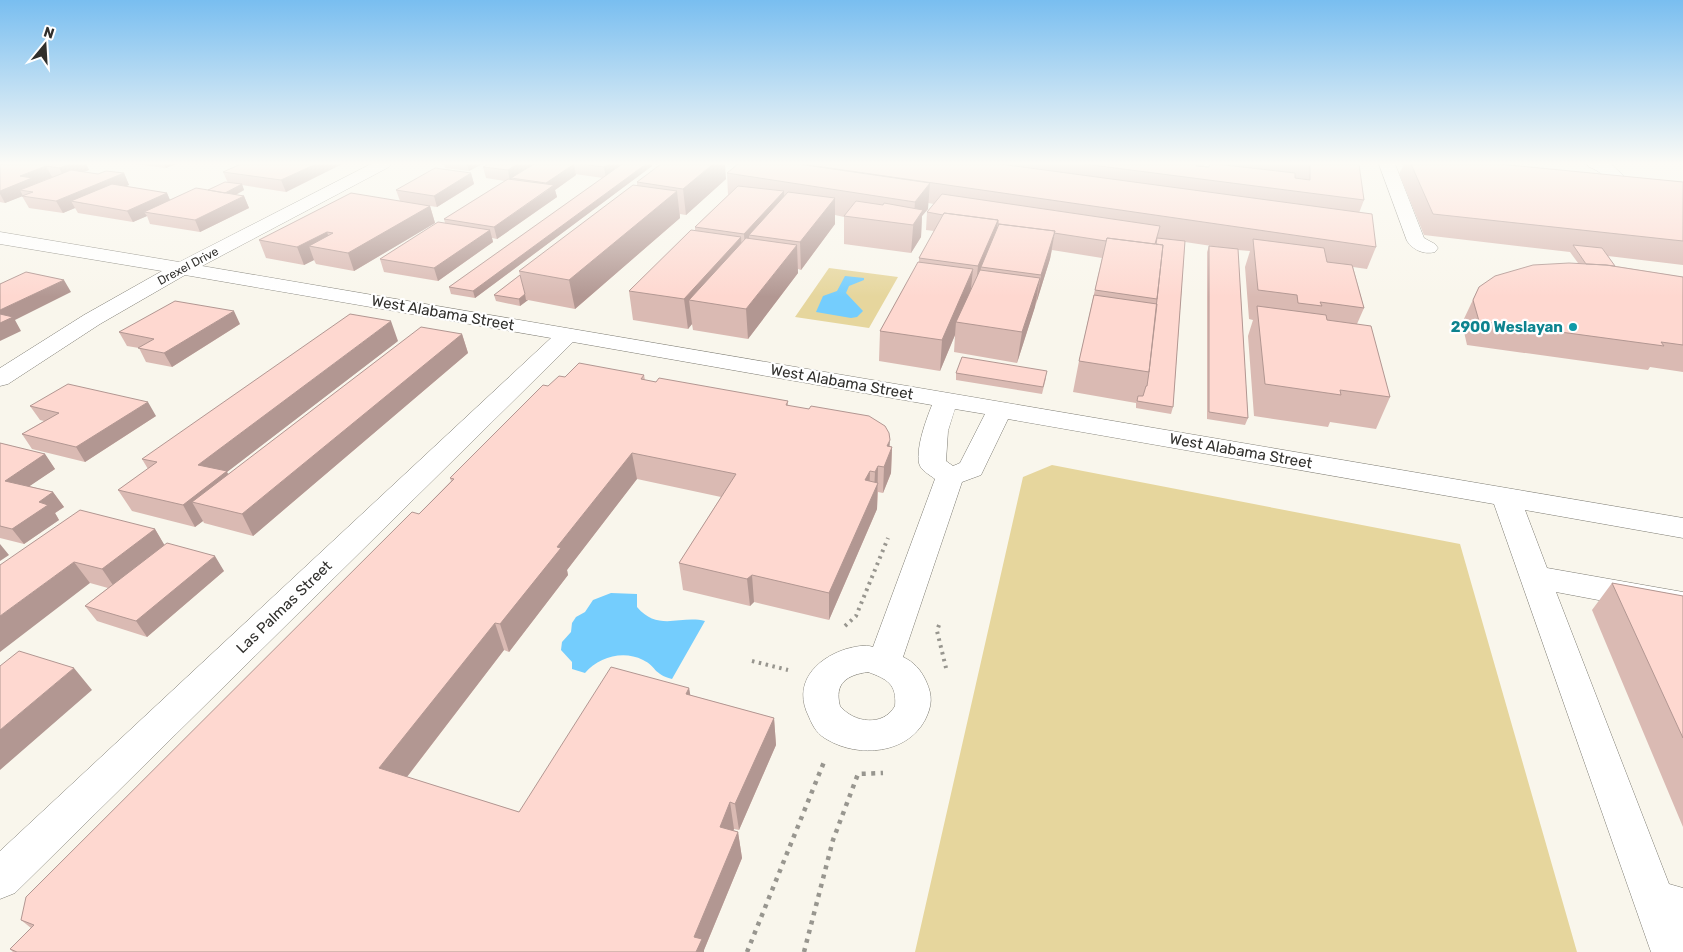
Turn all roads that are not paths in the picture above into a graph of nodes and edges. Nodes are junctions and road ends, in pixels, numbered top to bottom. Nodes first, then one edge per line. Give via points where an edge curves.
1 (298, 208) edge
2 (1404, 208) edge
3 (0, 238) edge
4 (1428, 248) dead end
5 (183, 269) junction
6 (568, 334) junction
7 (0, 379) edge
8 (946, 400) junction
9 (1000, 409) junction
10 (950, 477) junction
11 (1506, 498) junction
12 (1683, 528) edge
13 (1535, 576) junction
14 (1683, 604) edge
15 (884, 662) dead end
16 (0, 879) edge
17 (1668, 906) edge
18 (1674, 951) edge

1 - 5 street, Drexel Drive
2 - 4 street via 1416,241
3 - 5 street, West Alabama Street
5 - 6 street, West Alabama Street
5 - 7 street, Drexel Drive via 91,320
6 - 8 street, West Alabama Street
6 - 16 street, Las Palmas Street
8 - 9 street, West Alabama Street
8 - 10 street via 935,431 932,464
9 - 10 street via 971,469
9 - 11 street, West Alabama Street
10 - 15 street
11 - 12 street, West Alabama Street
11 - 13 street
13 - 14 street
13 - 17 street
17 - 18 street

